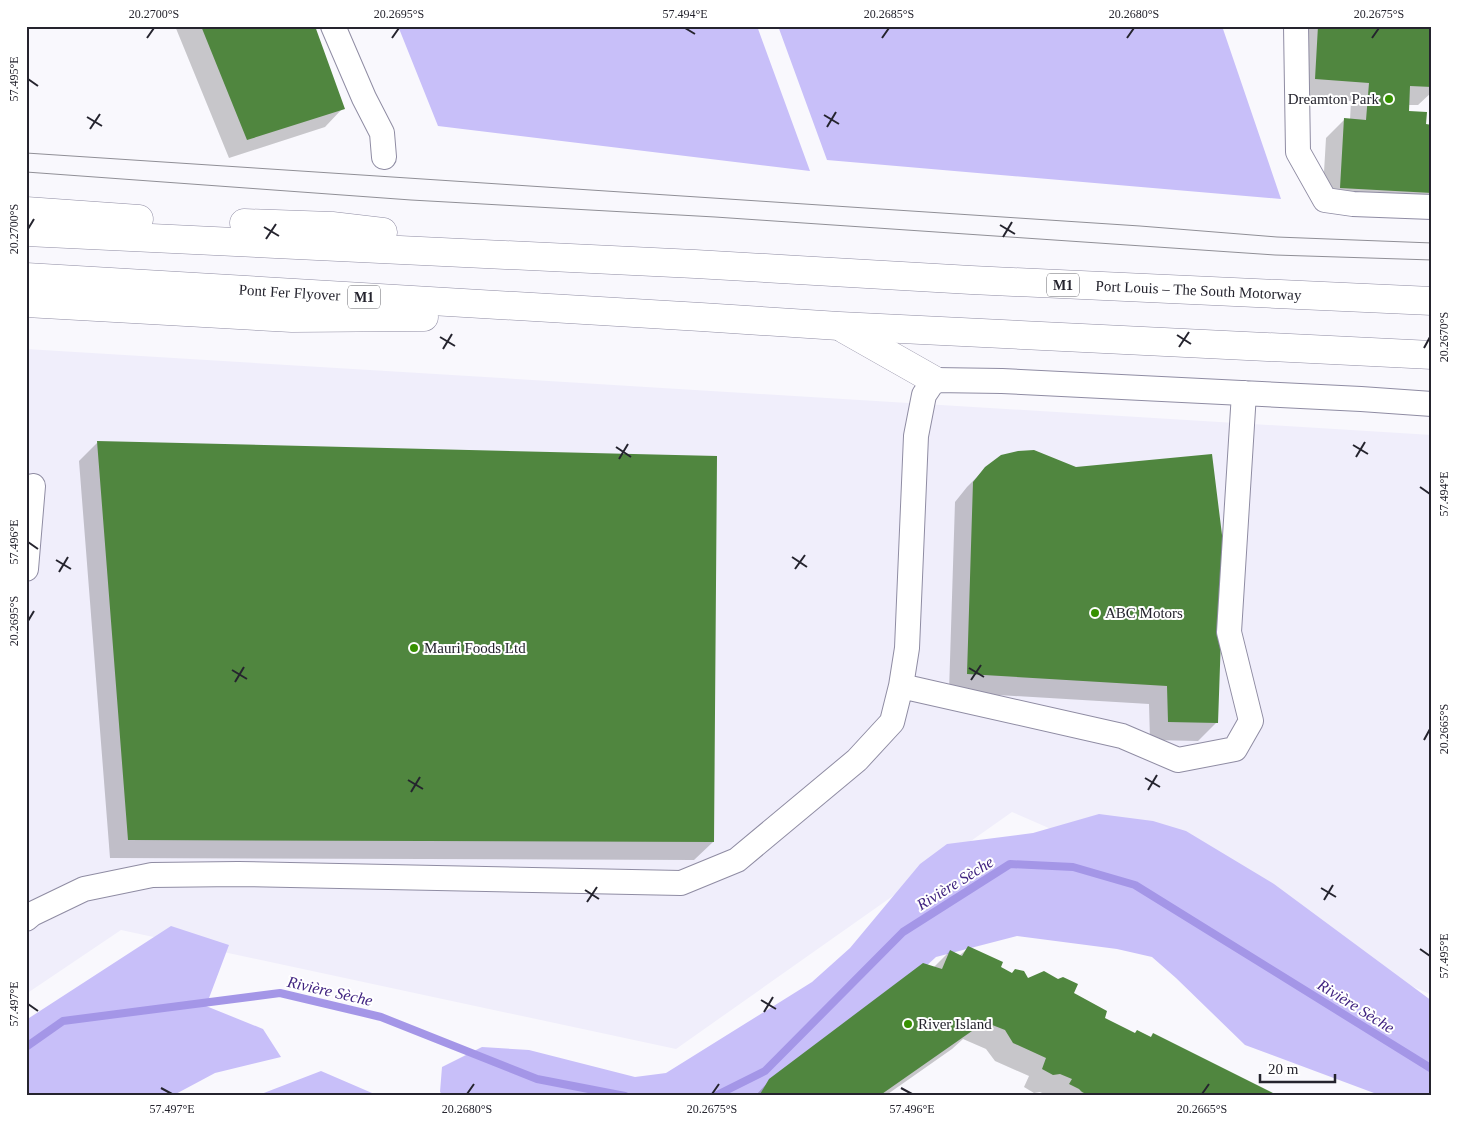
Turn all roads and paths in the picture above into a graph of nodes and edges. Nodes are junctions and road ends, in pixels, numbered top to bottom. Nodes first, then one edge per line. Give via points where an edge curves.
1 (333, 26) edge
2 (1296, 26) edge
3 (384, 156) dead end
4 (1432, 207) edge
5 (26, 210) edge
6 (26, 232) edge
7 (695, 264) junction
8 (26, 277) edge
9 (1432, 300) edge
10 (26, 303) edge
11 (701, 316) junction
12 (839, 326) junction
13 (1432, 355) edge
14 (934, 380) junction
15 (1244, 392) junction
16 (1432, 404) edge
17 (34, 486) dead end
18 (26, 568) edge
19 (901, 686) junction
20 (26, 919) edge

1 - 3 street via 382,133
2 - 4 street via 1298,152 1325,200
5 - 7 highway via 168,221 332,226
6 - 7 highway, M1
7 - 9 highway, Port Louis – The South Motorway / M1 via 981,281
8 - 11 highway, Pont Fer Flyover / M1
10 - 11 highway via 292,318
11 - 12 highway, M1
12 - 13 highway, M1
12 - 14 highway
14 - 15 street
14 - 19 street via 924,395 916,436 907,648
15 - 16 street
15 - 19 street via 1229,632 1251,721 1235,750 1178,760 1122,736
17 - 18 street
19 - 20 street via 892,722 857,760 737,860 681,883 152,875 84,889

